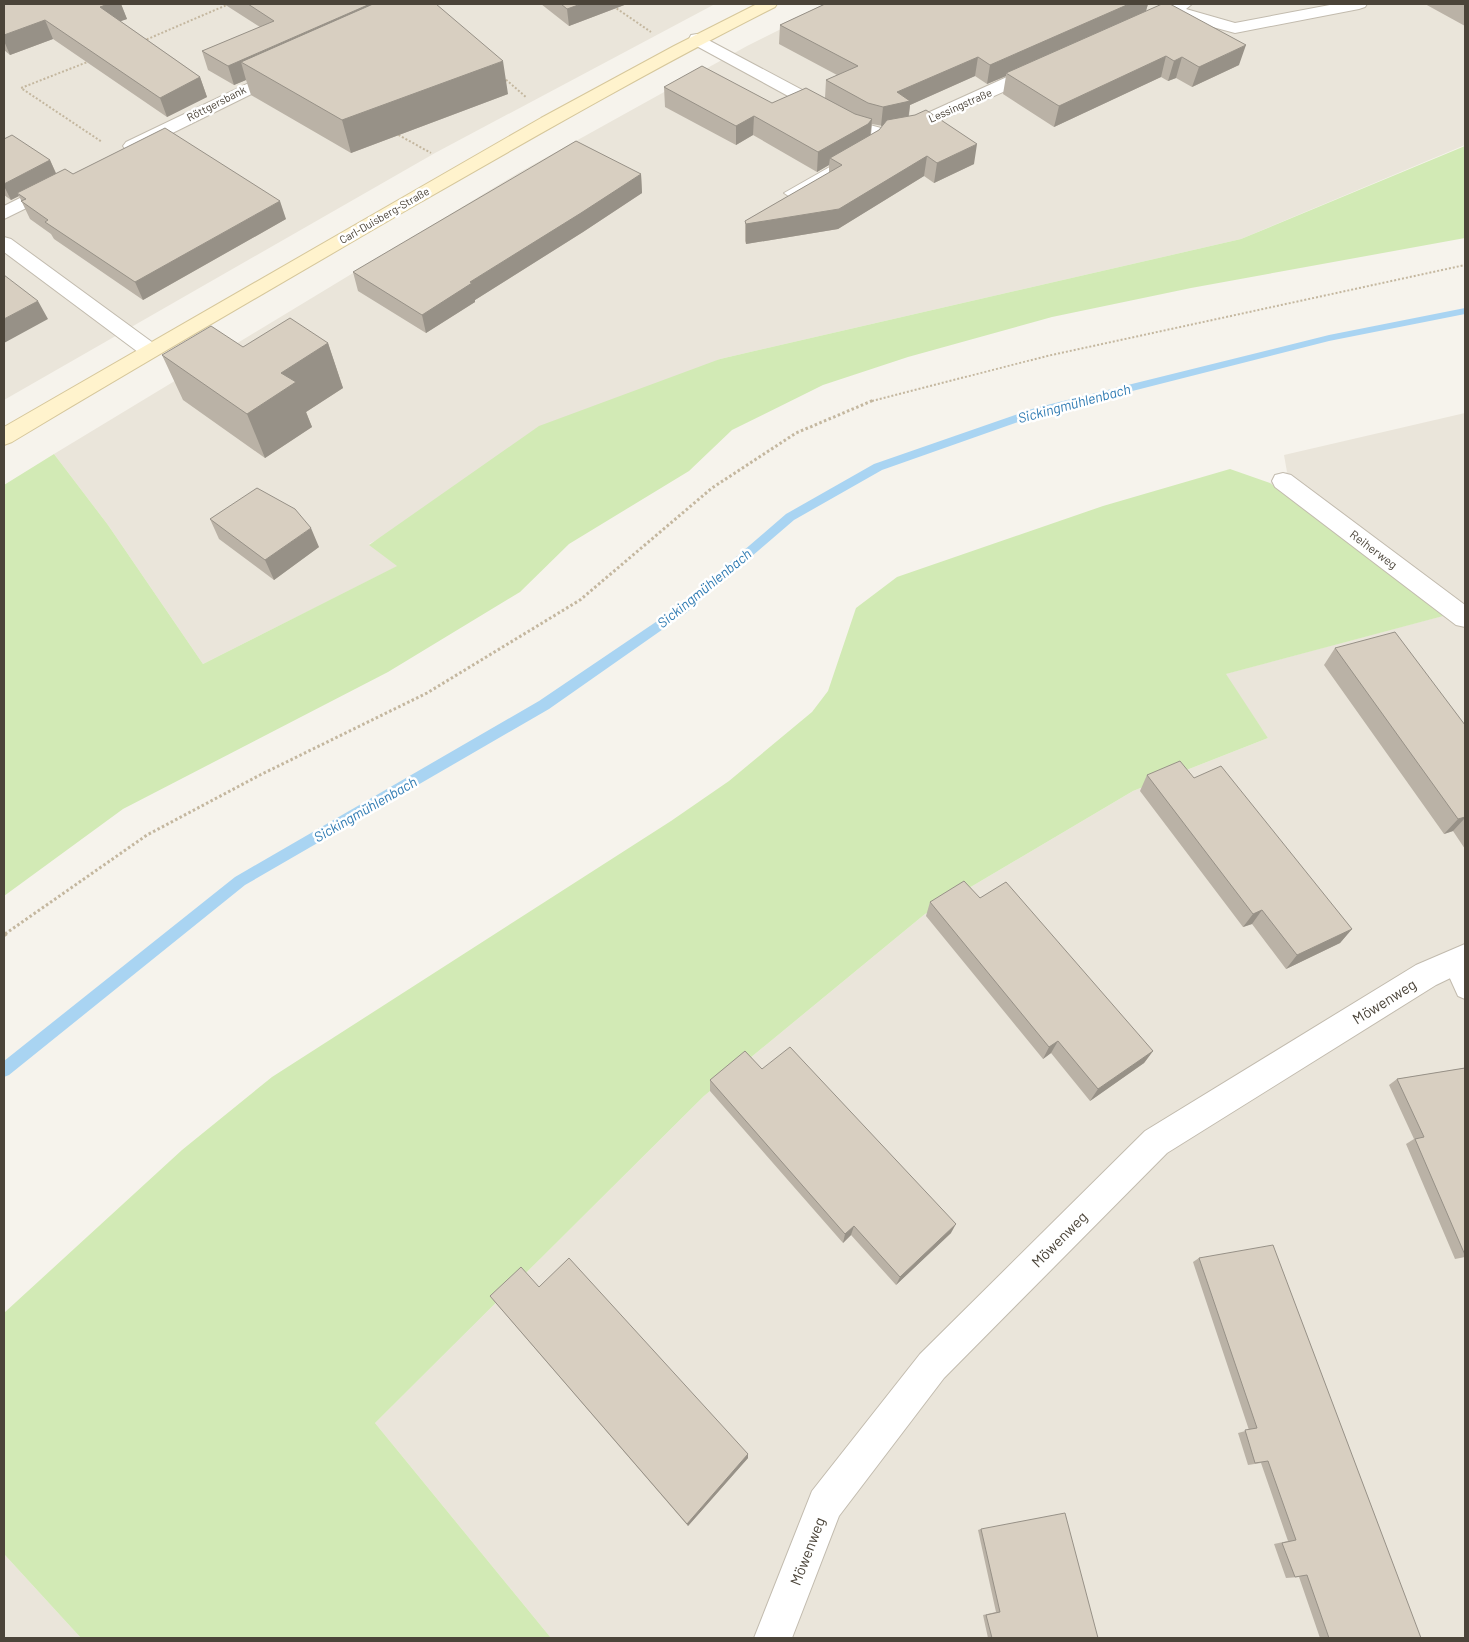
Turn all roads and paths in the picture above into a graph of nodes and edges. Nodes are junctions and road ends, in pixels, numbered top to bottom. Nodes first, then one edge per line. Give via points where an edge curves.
1 (229, 4) edge
2 (610, 4) edge
3 (769, 4) edge
4 (1359, 4) edge
5 (1178, 7) edge
6 (1126, 30) edge
7 (698, 39) junction
8 (140, 42) edge
9 (678, 50) junction
10 (91, 61) edge
11 (301, 63) edge
12 (1052, 63) edge
13 (498, 73) edge
14 (552, 120) junction
15 (394, 132) edge
16 (872, 144) junction
17 (119, 153) joint
18 (462, 171) junction
19 (66, 181) edge
20 (790, 193) edge
21 (4, 213) edge
22 (4, 243) edge
23 (1465, 265) edge
24 (149, 350) junction
25 (4, 437) edge
26 (1282, 481) dead end
27 (1465, 618) edge
28 (4, 935) edge
29 (1461, 970) edge
30 (773, 1638) edge

1 - 8 path
2 - 9 path
3 - 7 main road, Carl-Duisberg-Straße
4 - 5 street via 1235,28
5 - 6 street
7 - 9 main road, Carl-Duisberg-Straße
7 - 16 street, Lessingstraße via 860,128
9 - 14 main road, Carl-Duisberg-Straße
10 - 17 path via 21,88
11 - 17 street, Röttgersbank
12 - 16 street, Lessingstraße
13 - 14 path
14 - 18 main road, Carl-Duisberg-Straße
15 - 18 path
16 - 20 lane
18 - 24 main road, Carl-Duisberg-Straße
19 - 21 street
22 - 24 street
23 - 28 path via 1047,356 877,399 796,434 712,488 580,600 427,693 147,835
24 - 25 main road, Carl-Duisberg-Straße
26 - 27 street, Reiherweg
29 - 30 street, Möwenweg via 1426,975 1156,1142 932,1366 825,1504

